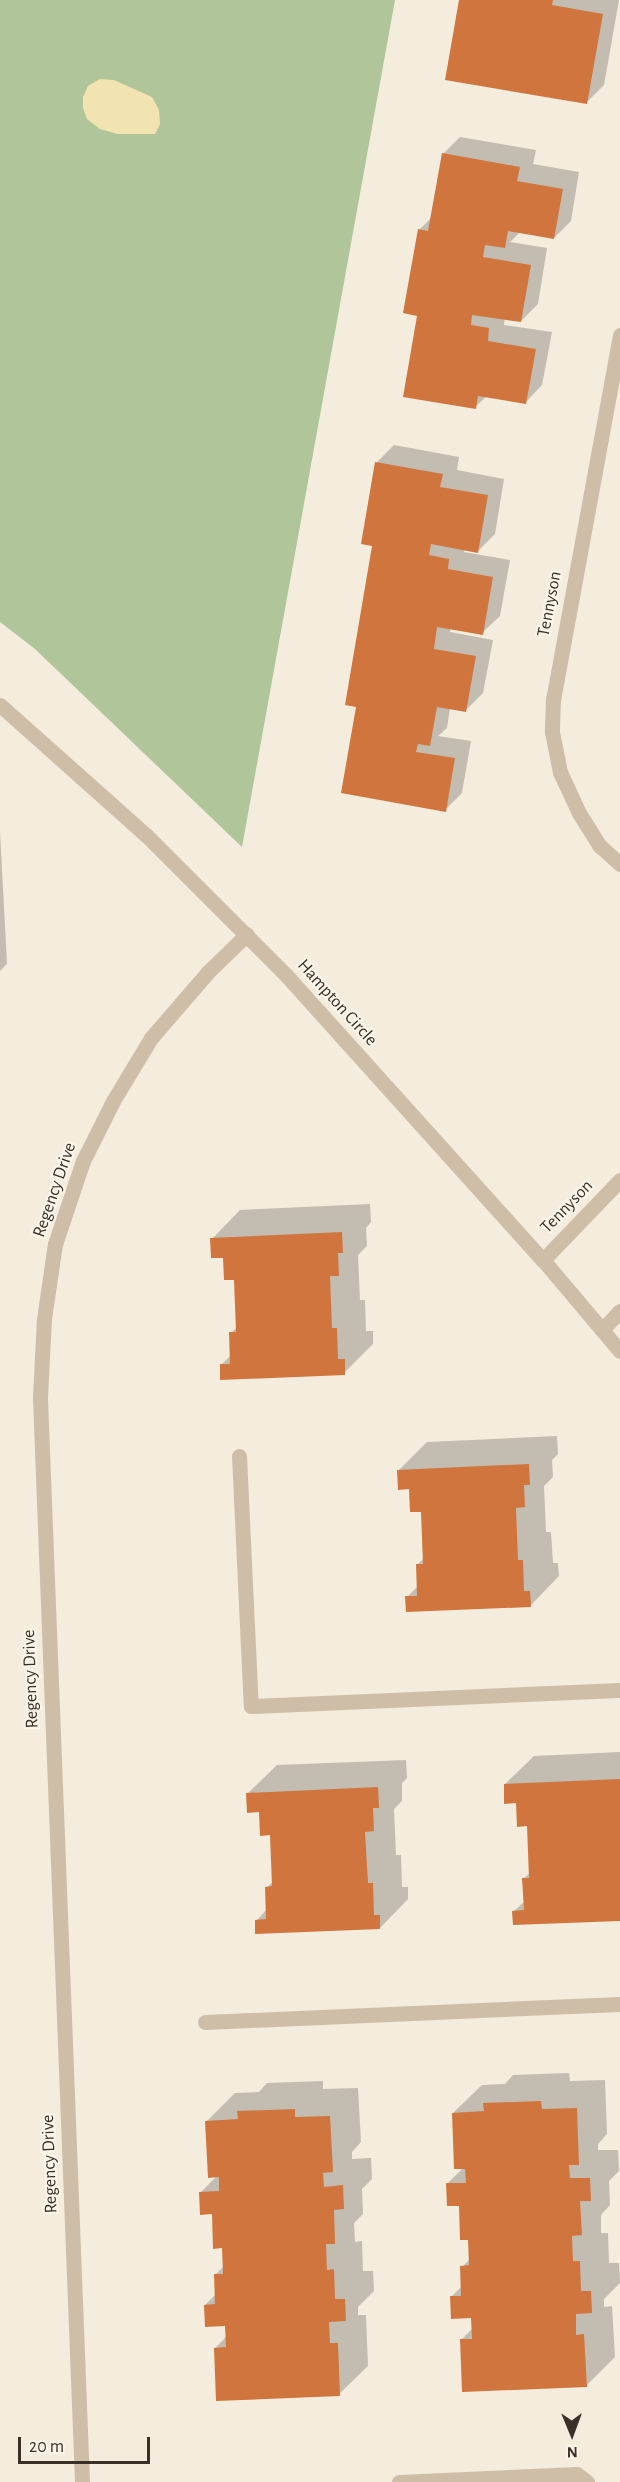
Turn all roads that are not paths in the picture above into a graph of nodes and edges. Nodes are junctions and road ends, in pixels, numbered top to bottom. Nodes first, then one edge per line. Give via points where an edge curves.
1 (620, 335) edge
2 (0, 705) edge
3 (620, 864) edge
4 (247, 934) junction
5 (620, 1180) edge
6 (543, 1260) junction
7 (620, 1311) edge
8 (602, 1330) junction
9 (620, 1351) edge
10 (239, 1456) dead end
11 (620, 1690) edge
12 (620, 2004) edge
13 (205, 2022) dead end
14 (82, 2482) edge
15 (399, 2482) edge
16 (587, 2482) edge

1 - 3 street, Tennyson via 553,699 552,732 560,772 579,813 600,846
2 - 4 street, Hampton Circle via 111,803
4 - 6 street, Hampton Circle
4 - 14 street, Regency Drive via 151,1038 113,1101 83,1161 55,1244 44,1319 40,1397
5 - 6 street, Tennyson
6 - 8 street, Hampton Circle
7 - 8 street
8 - 9 street, Hampton Circle
10 - 11 street via 251,1706
12 - 13 street
15 - 16 street via 577,2474

